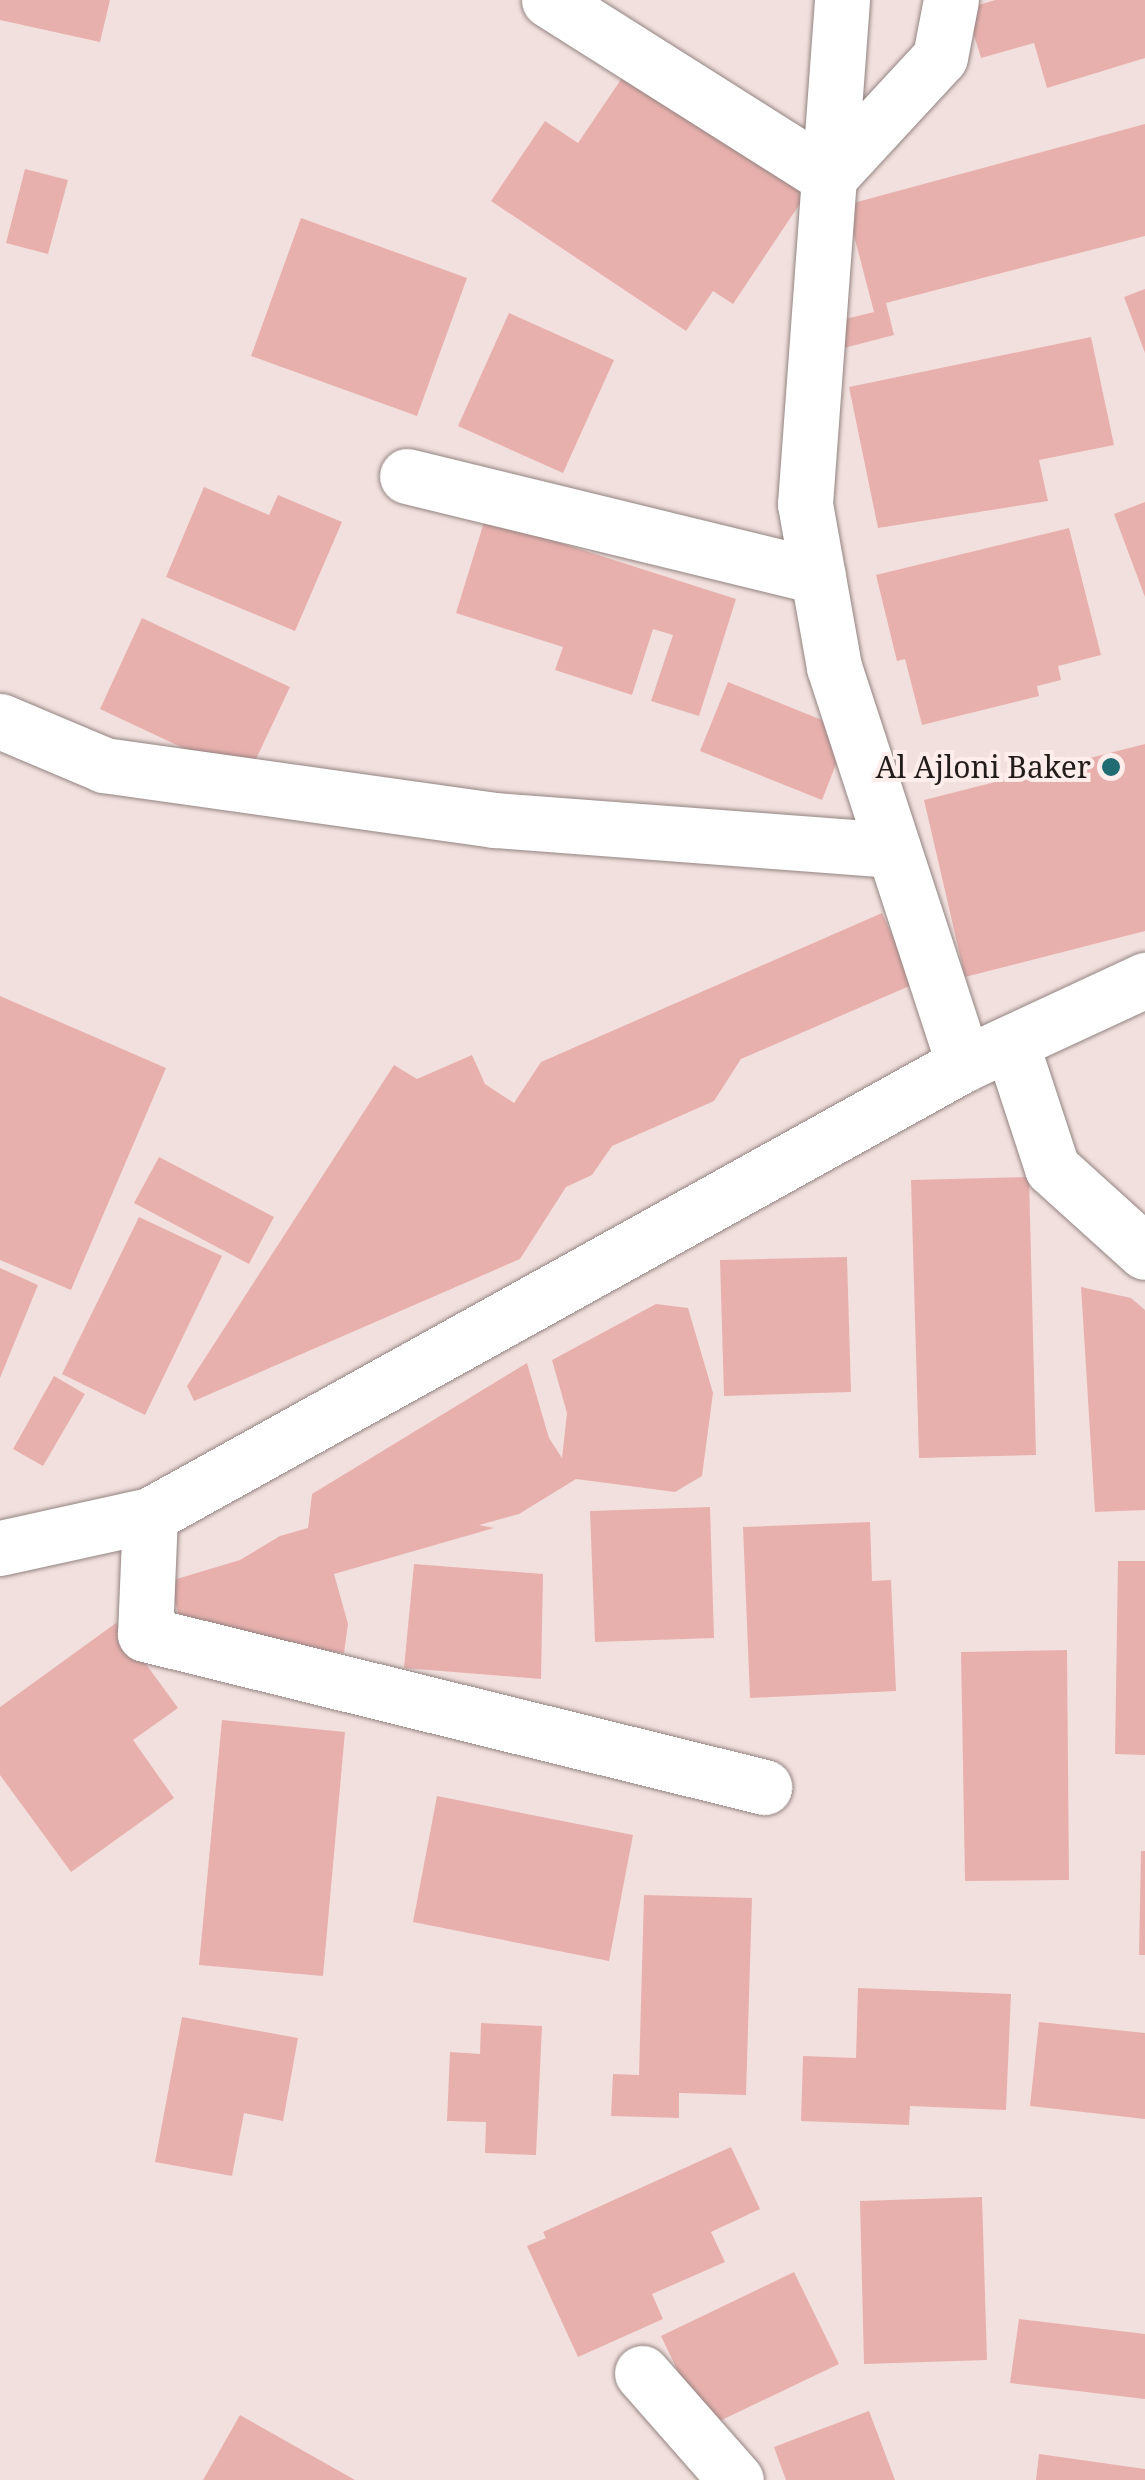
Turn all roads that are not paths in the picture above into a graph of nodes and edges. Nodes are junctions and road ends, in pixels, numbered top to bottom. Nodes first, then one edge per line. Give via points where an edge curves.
1 (548, 0) edge
2 (842, 0) edge
3 (950, 0) edge
4 (829, 177) junction
5 (407, 476) dead end
6 (818, 576) junction
7 (0, 721) edge
8 (892, 850) junction
9 (1145, 980) edge
10 (988, 1053) junction
11 (1145, 1252) edge
12 (150, 1515) junction
13 (0, 1548) edge
14 (764, 1788) dead end
15 (642, 2374) dead end
16 (736, 2480) edge

1 - 4 street
2 - 4 street
3 - 4 street via 940,57
4 - 6 street via 805,504
5 - 6 street
6 - 8 street via 834,668
7 - 8 street via 124,768 494,820
8 - 10 street
9 - 10 street
10 - 11 street via 1052,1168
10 - 12 street
12 - 13 street
12 - 14 street via 145,1634
15 - 16 street

